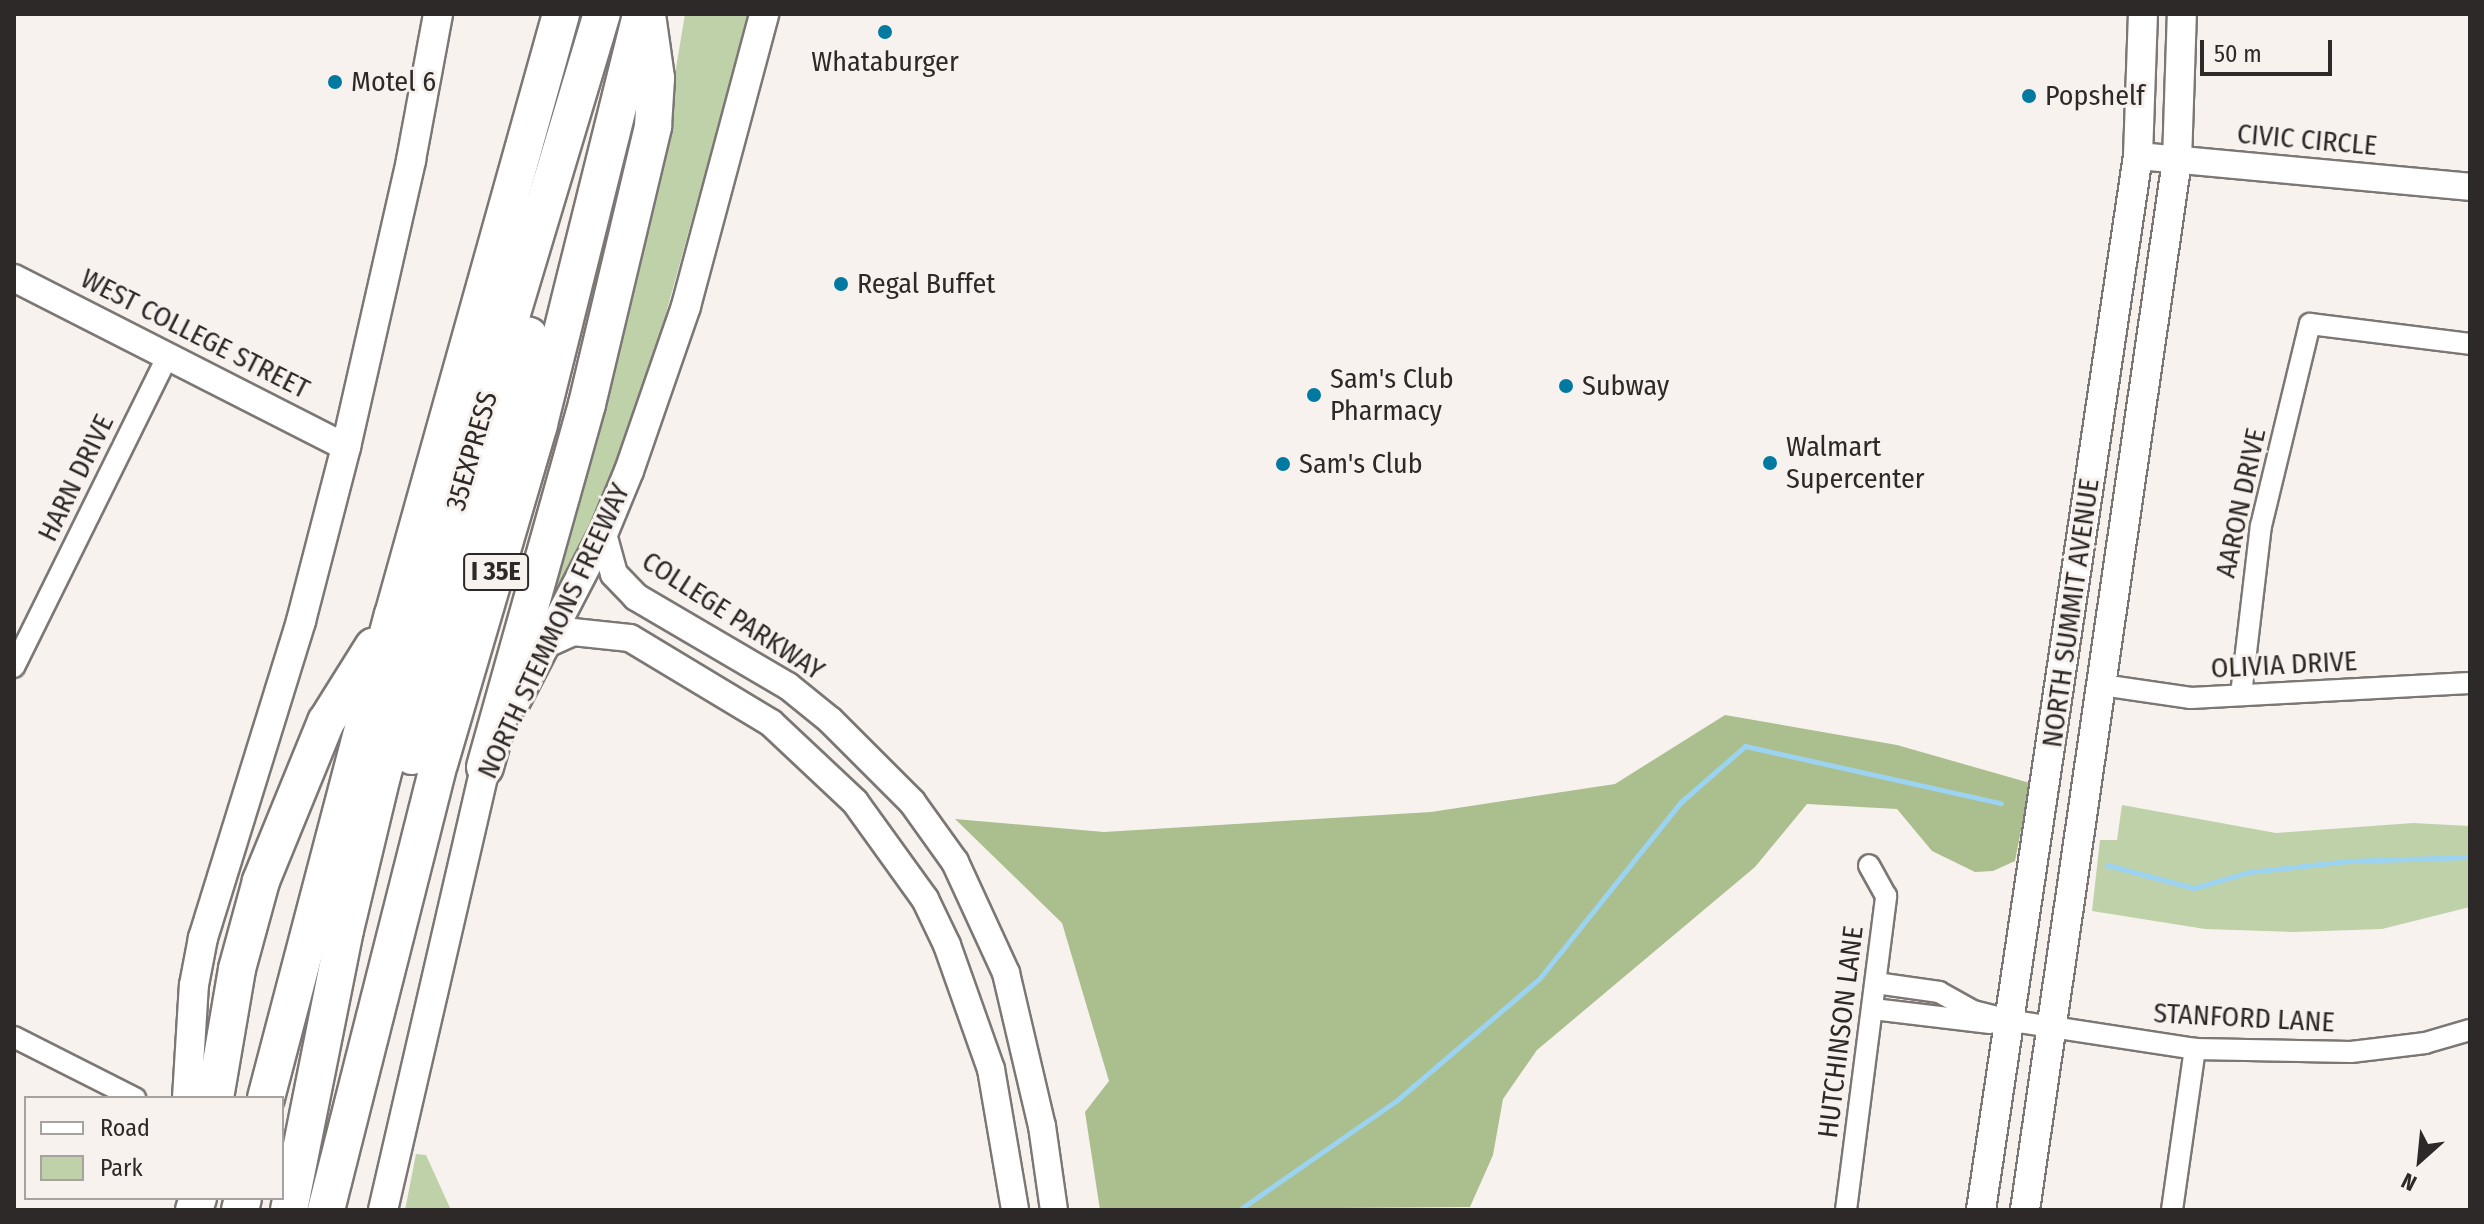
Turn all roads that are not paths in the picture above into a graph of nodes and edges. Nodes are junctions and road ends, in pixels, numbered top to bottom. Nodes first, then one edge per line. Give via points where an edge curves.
1 (438, 14) edge
2 (561, 14) edge
3 (602, 14) edge
4 (644, 14) edge
5 (764, 14) edge
6 (2143, 14) edge
7 (2182, 14) edge
8 (2138, 156) junction
9 (2177, 161) junction
10 (555, 171) junction
11 (2470, 187) edge
12 (14, 278) edge
13 (2470, 344) edge
14 (168, 356) junction
15 (346, 447) junction
16 (603, 534) junction
17 (393, 615) junction
18 (542, 646) junction
19 (14, 667) edge
20 (2470, 683) edge
21 (2102, 685) junction
22 (2241, 695) junction
23 (2057, 703) junction
24 (485, 767) junction
25 (885, 774) junction
26 (855, 802) junction
27 (1869, 865) dead end
28 (1876, 983) junction
29 (1873, 1009) junction
30 (2013, 1021) junction
31 (2050, 1027) junction
32 (2470, 1030) edge
33 (14, 1037) edge
34 (2195, 1049) junction
35 (314, 1080) junction
36 (131, 1096) edge
37 (187, 1096) edge
38 (215, 1096) edge
39 (267, 1096) edge
40 (345, 1129) junction
41 (284, 1164) edge
42 (1046, 1209) edge
43 (289, 1210) edge
44 (326, 1210) edge
45 (383, 1210) edge
46 (1015, 1210) edge
47 (1846, 1210) edge
48 (1981, 1210) edge
49 (2025, 1210) edge
50 (2172, 1210) edge

1 - 15 main road
2 - 17 highway
3 - 10 highway, 35EXPRESS
4 - 24 highway via 656,78 653,126 587,404
4 - 40 highway, NORTH STEMMONS FREEWAY / I 35E via 539,424 440,761
5 - 16 main road, NORTH STEMMONS FREEWAY via 686,306
6 - 8 main road, NORTH SUMMIT AVENUE
7 - 9 main road, NORTH SUMMIT AVENUE
8 - 9 street, CIVIC CIRCLE
8 - 23 main road, NORTH SUMMIT AVENUE
9 - 11 street, CIVIC CIRCLE
9 - 21 main road, NORTH SUMMIT AVENUE
10 - 35 highway, 35EXPRESS via 382,776
10 - 40 highway via 541,288 461,600 405,778 338,1060
12 - 14 street, WEST COLLEGE STREET
13 - 22 street, AARON DRIVE via 2310,324 2261,526
14 - 15 street, WEST COLLEGE STREET
14 - 19 street, HARN DRIVE
15 - 37 main road via 277,703 203,938 194,985
16 - 18 main road, NORTH STEMMONS FREEWAY
16 - 25 street, COLLEGE PARKWAY via 614,574 636,597 788,686
17 - 38 highway via 326,722 261,881 237,969
17 - 39 highway
18 - 24 main road, NORTH STEMMONS FREEWAY
18 - 26 street via 573,632 630,638 771,723
20 - 22 street, OLIVIA DRIVE
21 - 22 street, OLIVIA DRIVE via 2171,697
21 - 23 main road
21 - 31 main road, NORTH SUMMIT AVENUE
23 - 30 main road, NORTH SUMMIT AVENUE
24 - 45 main road, NORTH STEMMONS FREEWAY
25 - 26 street
25 - 42 street, COLLEGE PARKWAY via 955,862 1006,973 1042,1126
26 - 46 street via 925,899 947,945 991,1069
27 - 28 street, HUTCHINSON LANE via 1886,896
28 - 29 street, HUTCHINSON LANE
28 - 30 street, STANFORD LANE via 1939,992 1973,1011
29 - 30 street, STANFORD LANE via 1981,1023
29 - 47 street, HUTCHINSON LANE
30 - 31 street, STANFORD LANE
30 - 48 main road, NORTH SUMMIT AVENUE
31 - 34 street, STANFORD LANE
31 - 49 main road, NORTH SUMMIT AVENUE
32 - 34 street, STANFORD LANE via 2425,1043 2351,1052
33 - 36 street
34 - 50 street
35 - 41 highway
35 - 43 highway
40 - 44 highway, NORTH STEMMONS FREEWAY / I 35E

